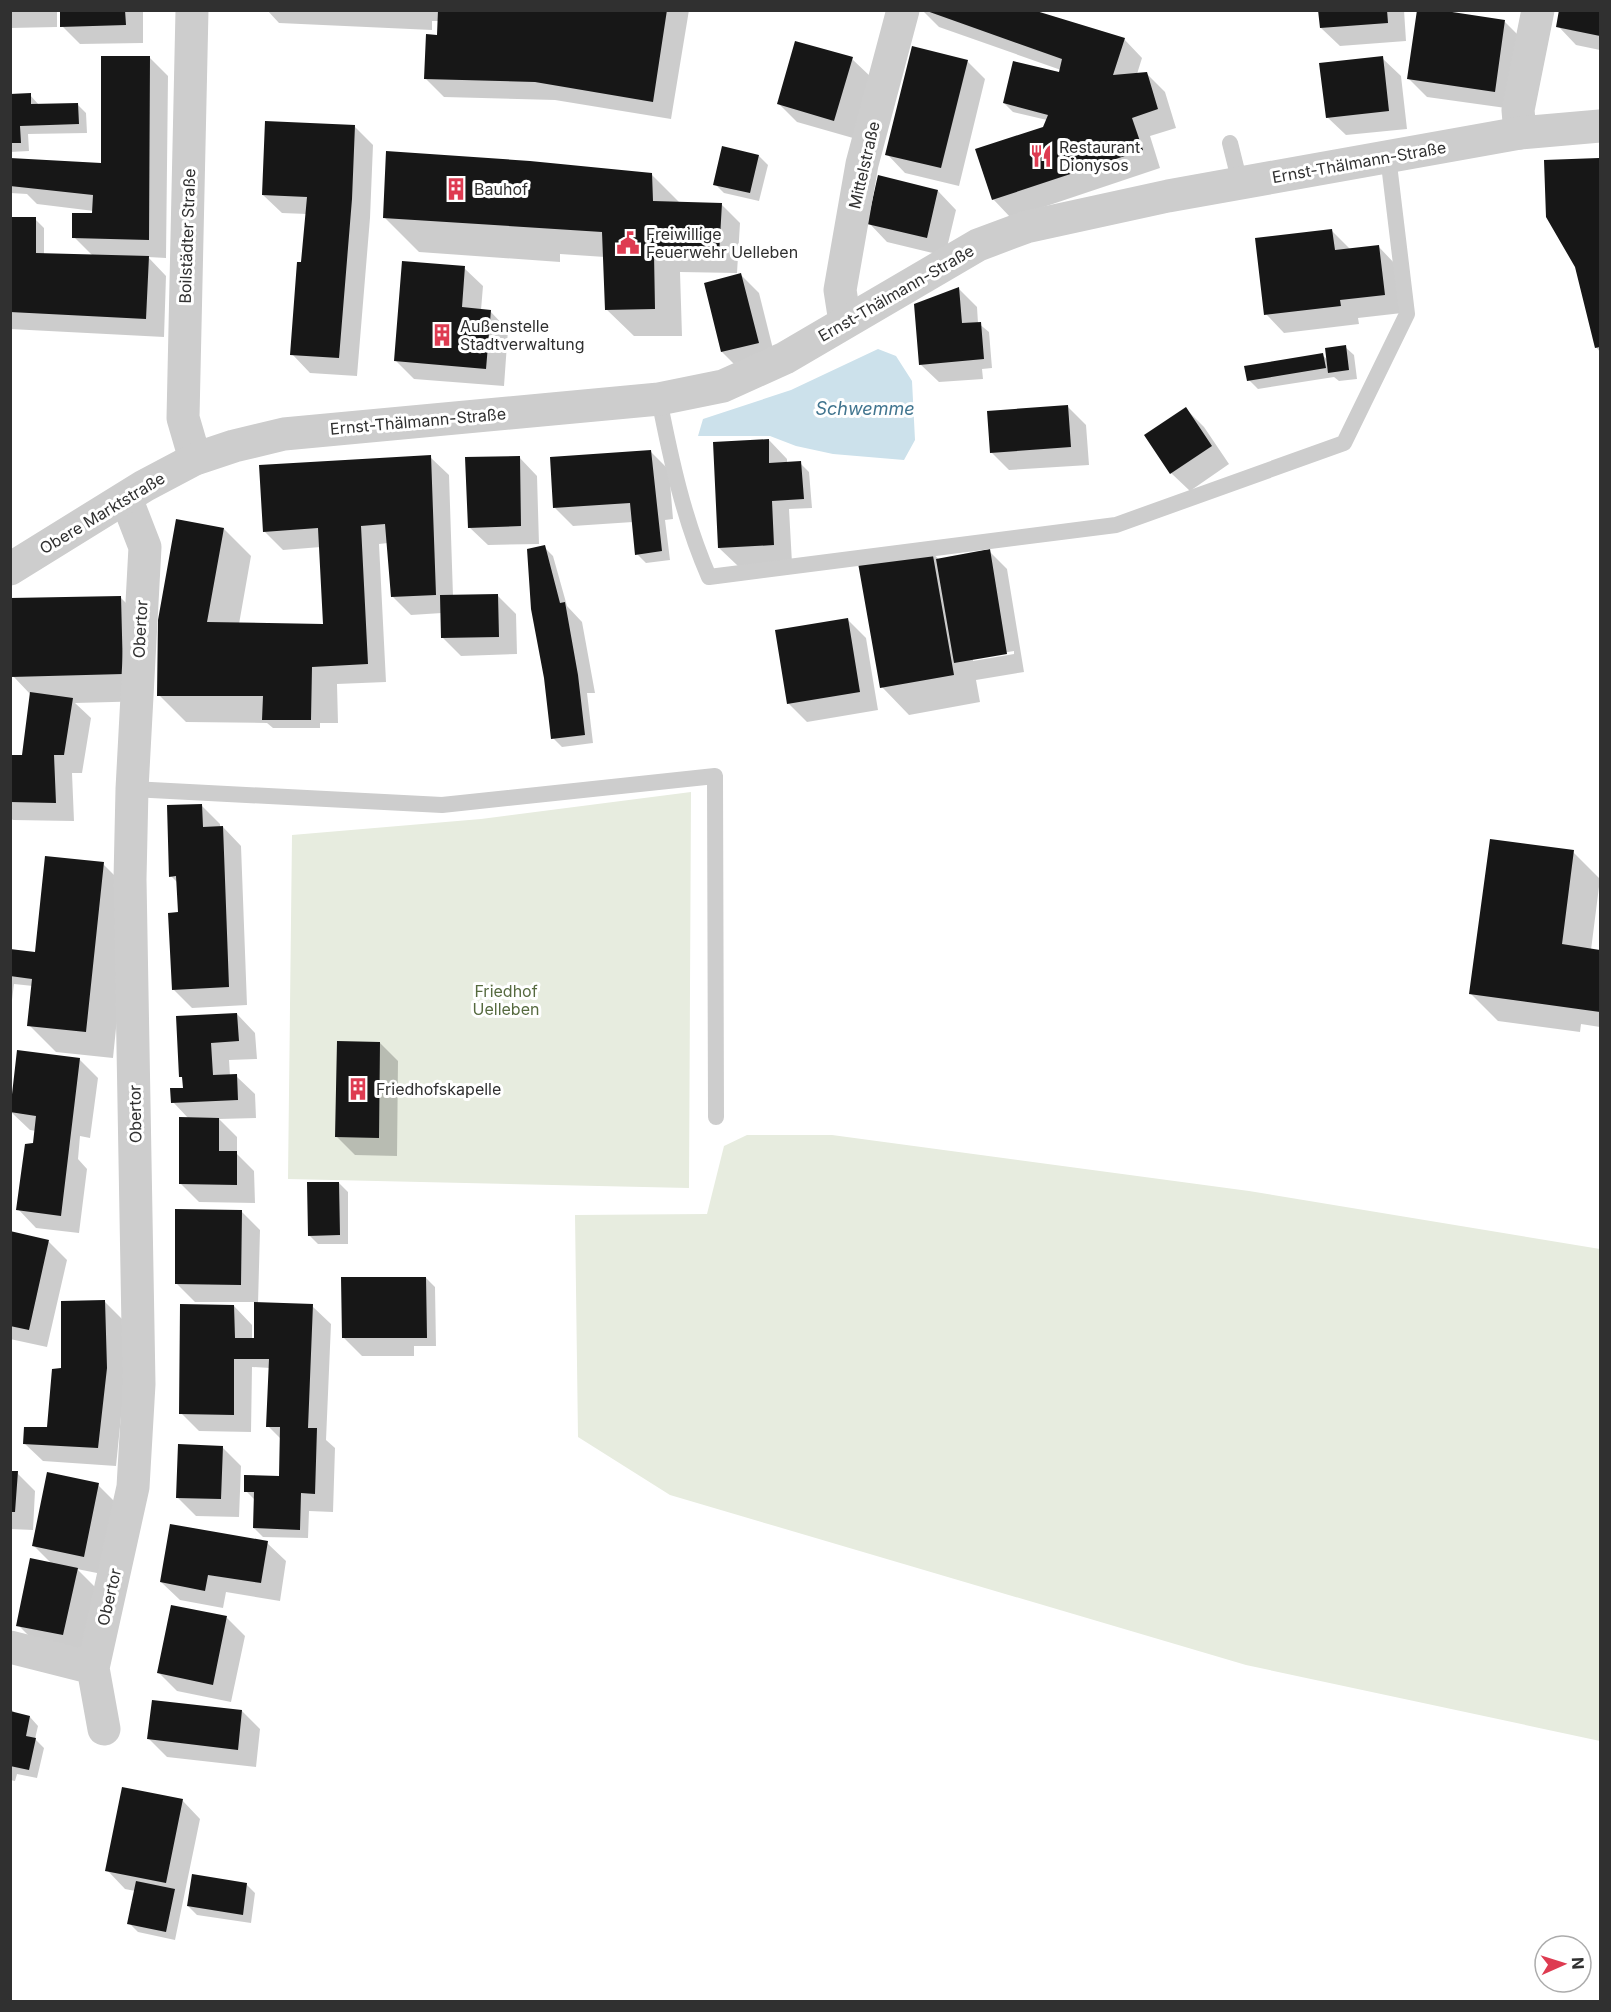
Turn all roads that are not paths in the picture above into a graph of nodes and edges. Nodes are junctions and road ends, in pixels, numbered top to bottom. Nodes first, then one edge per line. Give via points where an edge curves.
1 (192, 10) edge
2 (903, 10) edge
3 (1538, 10) edge
4 (1600, 126) edge
5 (1520, 133) junction
6 (1230, 143) dead end
7 (1388, 156) junction
8 (1240, 183) junction
9 (845, 322) junction
10 (659, 399) junction
11 (195, 459) junction
12 (126, 498) junction
13 (10, 569) edge
14 (132, 789) junction
15 (716, 1117) dead end
16 (10, 1647) edge
17 (93, 1668) junction
18 (104, 1729) dead end

1 - 11 street, Boilstädter Straße via 183,418
2 - 9 street, Mittelstraße via 862,164 840,290
3 - 5 street via 1518,110
4 - 5 street, Ernst-Thälmann-Straße
5 - 7 street, Ernst-Thälmann-Straße
6 - 8 lane
7 - 8 street, Ernst-Thälmann-Straße
7 - 10 lane via 1407,314 1344,443 1116,525 709,577 693,541
8 - 9 street, Ernst-Thälmann-Straße via 1026,227 978,245
9 - 10 street, Ernst-Thälmann-Straße via 785,358 723,386
10 - 11 street, Ernst-Thälmann-Straße via 284,434
11 - 12 street, Obere Marktstraße
12 - 13 street, Obere Marktstraße
12 - 14 street, Obertor via 145,547
14 - 15 lane via 442,805 715,776
14 - 17 street, Obertor via 130,879 139,1384 133,1487
16 - 17 street
17 - 18 street, Obertor

